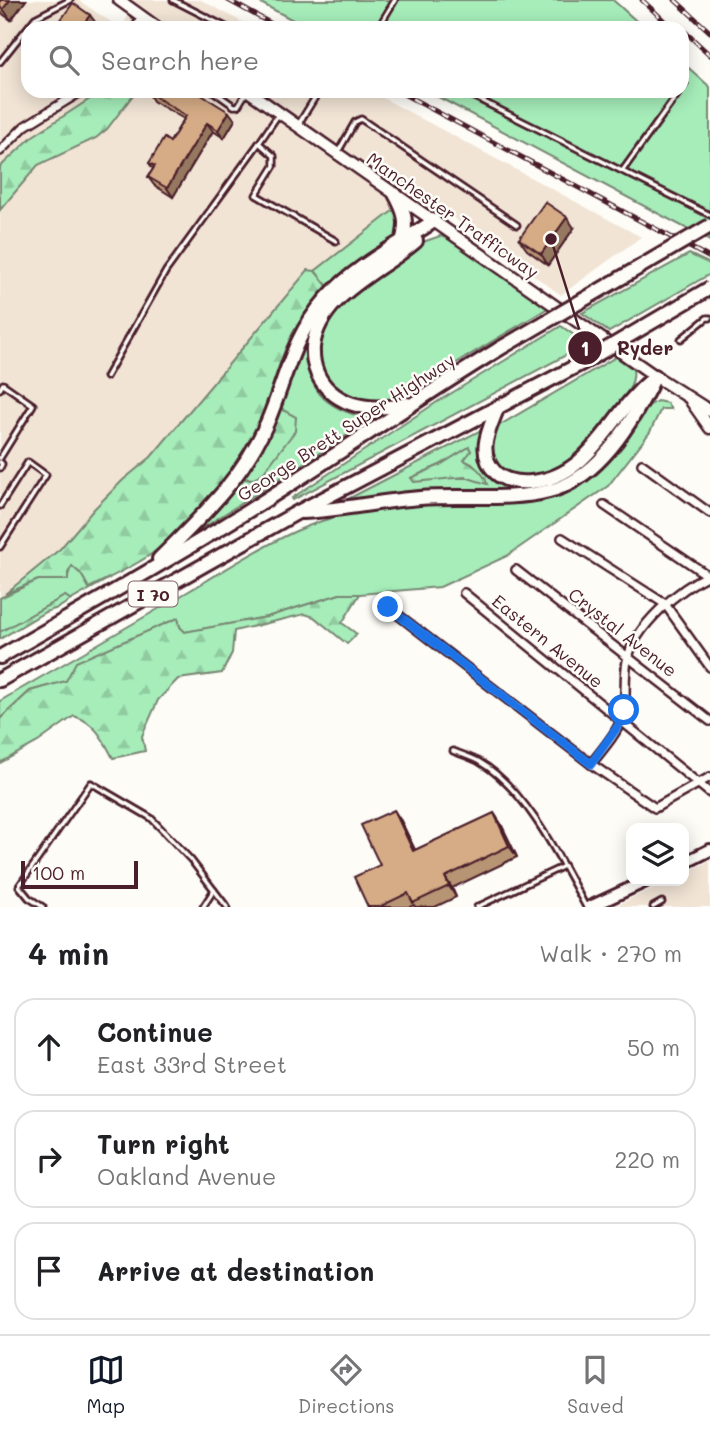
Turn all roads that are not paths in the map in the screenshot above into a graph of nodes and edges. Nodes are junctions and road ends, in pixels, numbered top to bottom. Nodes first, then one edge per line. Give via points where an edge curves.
1 (70, 0) edge
2 (173, 0) edge
3 (395, 0) edge
4 (125, 2) edge
5 (143, 17) junction
6 (33, 21) edge
7 (140, 21) edge
8 (148, 21) edge
9 (214, 21) edge
10 (382, 21) edge
11 (21, 36) edge
12 (0, 62) edge
13 (71, 98) edge
14 (223, 98) edge
15 (243, 98) edge
16 (258, 98) edge
17 (314, 98) edge
18 (476, 98) edge
19 (675, 98) edge
20 (279, 113) junction
21 (297, 125) junction
22 (258, 143) junction
23 (0, 151) edge
24 (337, 153) junction
25 (623, 170) junction
26 (395, 194) junction
27 (710, 215) edge
28 (434, 221) junction
29 (517, 225) dead end
30 (710, 226) edge
31 (336, 241) dead end
32 (402, 242) junction
33 (710, 288) edge
34 (710, 318) edge
35 (681, 339) dead end
36 (655, 376) junction
37 (106, 377) dead end
38 (0, 388) edge
39 (689, 398) junction
40 (411, 404) junction
41 (497, 408) junction
42 (710, 411) edge
43 (710, 428) edge
44 (0, 460) edge
45 (642, 464) dead end
46 (0, 468) edge
47 (604, 505) dead end
48 (0, 506) edge
49 (298, 512) junction
50 (710, 513) edge
51 (562, 538) dead end
52 (0, 547) edge
53 (516, 569) dead end
54 (145, 573) junction
55 (709, 575) edge
56 (464, 593) dead end
57 (665, 604) junction
58 (388, 607) dead end
59 (629, 656) junction
60 (0, 657) edge
61 (710, 667) edge
62 (3, 680) edge
63 (710, 721) edge
64 (621, 722) junction
65 (453, 751) dead end
66 (591, 764) junction
67 (710, 777) edge
68 (698, 784) junction
69 (710, 793) edge
70 (710, 850) edge
71 (689, 860) edge
72 (564, 866) junction
73 (637, 886) edge
74 (214, 890) junction
75 (662, 902) dead end
76 (605, 904) edge
77 (43, 907) edge
78 (203, 907) edge
79 (226, 907) edge
80 (477, 907) edge
81 (588, 907) edge
82 (653, 907) edge

1 - 6 lane
2 - 9 lane
3 - 10 lane
4 - 5 main road
5 - 7 street
5 - 8 main road
11 - 12 lane
13 - 23 street via 26,126
14 - 15 lane via 238,106
16 - 20 main road, Manchester Trafficway
17 - 21 lane
18 - 25 lane
19 - 25 lane
20 - 21 main road, Manchester Trafficway
20 - 22 lane
21 - 24 main road, Manchester Trafficway
22 - 31 lane via 274,156 274,166 257,195
22 - 37 lane via 166,271
24 - 26 main road, Manchester Trafficway
24 - 29 lane via 361,119
25 - 27 lane
26 - 28 main road, Manchester Trafficway
26 - 32 highway via 406,213
28 - 32 highway
28 - 36 main road, Manchester Trafficway
28 - 40 highway via 414,243 338,300 323,318 312,357 317,374 337,397 351,404 371,408
30 - 40 highway, George Brett Super Highway / I 70, bridge
32 - 54 highway via 356,272 326,299 299,337 267,422 237,477
33 - 41 highway, I 70, bridge
34 - 35 lane
36 - 39 main road, Manchester Trafficway
36 - 41 highway via 634,394 585,458 559,475 535,482 508,481 485,456 485,441
36 - 49 highway via 602,458 564,486 536,494 418,498
38 - 44 lane via 3,384 33,405
39 - 42 main road, Manchester Trafficway
39 - 43 main road
40 - 54 highway, George Brett Super Highway / I 70
41 - 49 highway, I 70
44 - 46 lane
45 - 50 street
47 - 55 street
48 - 52 lane via 28,462 46,475
49 - 62 highway, I 70
51 - 57 street
53 - 59 street, Crystal Avenue
54 - 60 highway, George Brett Super Highway / I 70
55 - 57 street
56 - 64 street, Eastern Avenue
57 - 59 street
57 - 61 street
58 - 66 street
59 - 63 street, Crystal Avenue
59 - 64 street
64 - 66 street
64 - 68 street, Eastern Avenue
65 - 72 lane via 479,762 501,779 538,824
66 - 68 street via 655,808
67 - 68 street
68 - 69 street, Eastern Avenue
70 - 71 main road
72 - 80 lane
72 - 81 lane
73 - 76 main road
74 - 77 lane via 151,818 91,783 19,886
74 - 78 lane
74 - 79 lane
75 - 82 lane
76 - 81 main road

